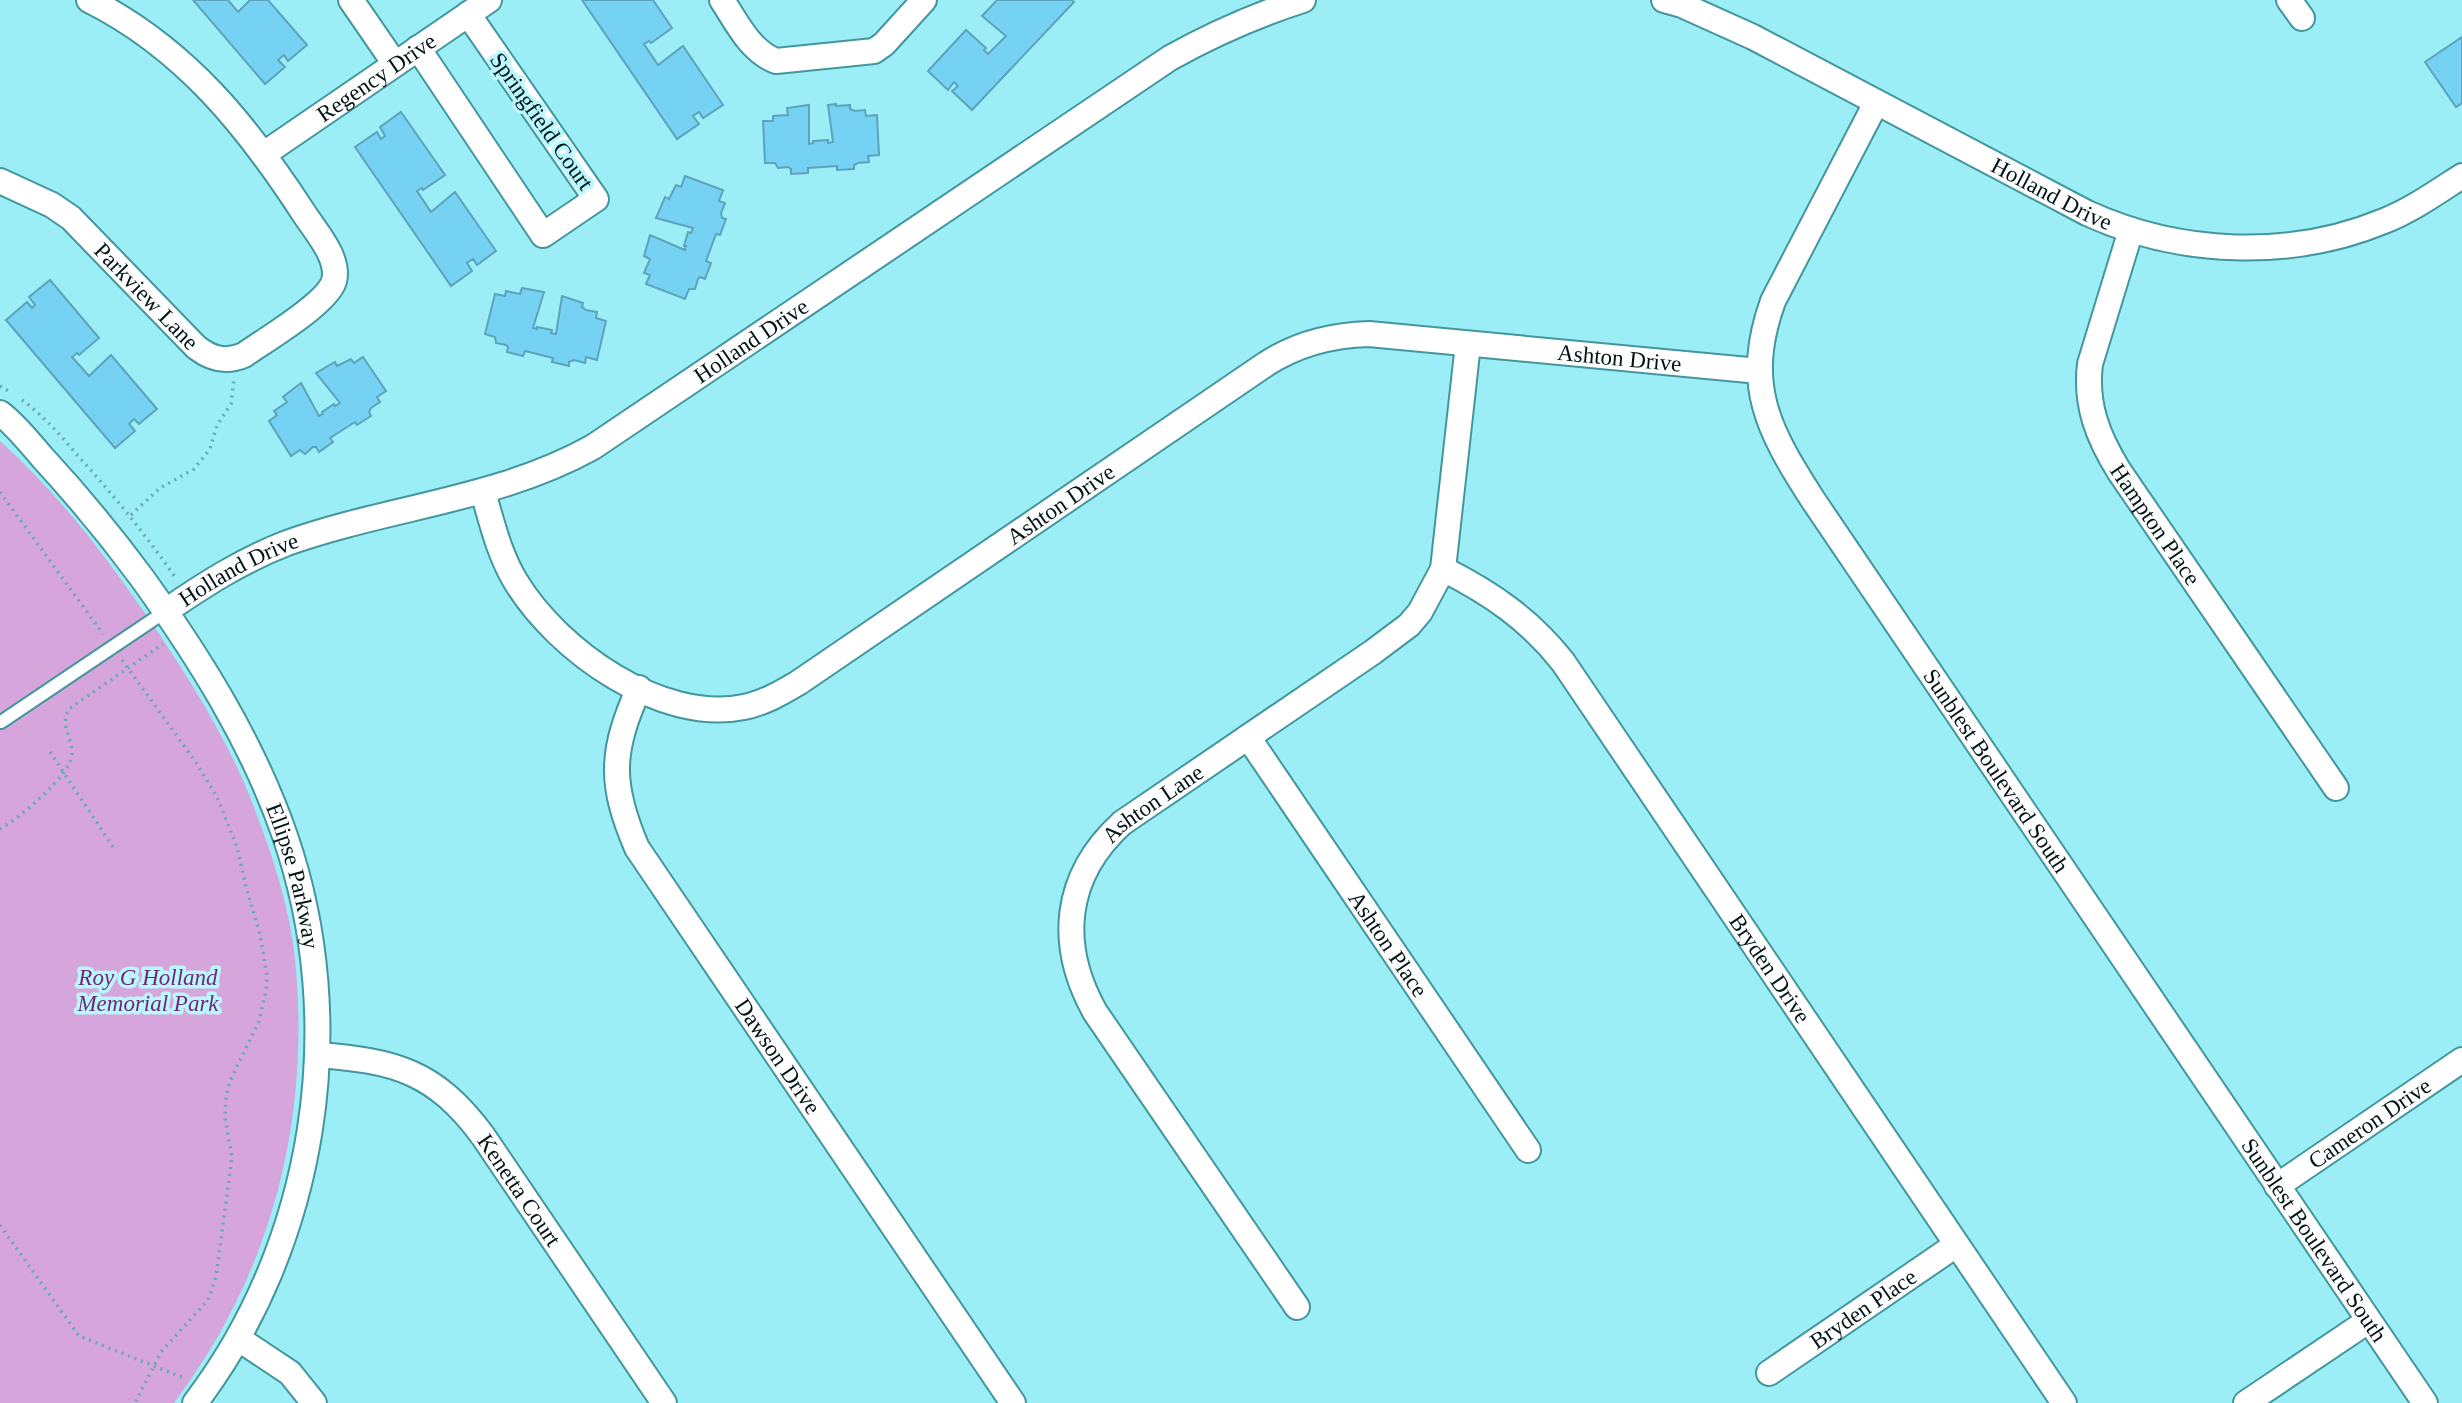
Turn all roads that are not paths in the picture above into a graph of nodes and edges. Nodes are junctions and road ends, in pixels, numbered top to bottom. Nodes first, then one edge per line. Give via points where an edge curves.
1 (89, 0) edge
2 (351, 0) edge
3 (489, 0) edge
4 (722, 0) edge
5 (924, 0) edge
6 (1303, 0) edge
7 (1664, 0) edge
8 (468, 14) junction
9 (418, 48) junction
10 (395, 64) junction
11 (1876, 103) junction
12 (264, 154) junction
13 (2462, 176) edge
14 (0, 181) edge
15 (2131, 230) junction
16 (1468, 344) junction
17 (1759, 371) junction
18 (0, 413) edge
19 (483, 492) junction
20 (1443, 569) junction
21 (166, 611) junction
22 (639, 688) junction
23 (1, 722) edge
24 (1248, 737) junction
25 (2336, 788) dead end
26 (318, 1055) junction
27 (2462, 1060) edge
28 (1528, 1150) dead end
29 (2277, 1186) junction
30 (1956, 1245) junction
31 (1297, 1307) dead end
32 (2368, 1321) junction
33 (239, 1339) junction
34 (1769, 1373) dead end
35 (193, 1392) edge
36 (314, 1403) edge
37 (664, 1403) edge
38 (1013, 1403) edge
39 (2064, 1403) edge
40 (2246, 1403) edge
41 (2425, 1403) edge

1 - 12 street via 124,19 191,71
2 - 10 street
3 - 8 street, Regency Drive
4 - 5 street via 754,48 776,61 874,51
6 - 19 street, Holland Drive via 1212,35 1170,58 593,447 544,471
7 - 11 street, Holland Drive via 1724,23
8 - 9 street, Regency Drive
8 - 9 street, Springfield Court via 596,199 544,234
9 - 10 street, Regency Drive
10 - 12 street, Regency Drive
11 - 15 street, Holland Drive via 2087,213
11 - 17 street, Sunblest Boulevard South via 1773,301
12 - 14 street, Parkview Lane via 316,231 335,269 331,289 321,301 232,360 206,354 71,218
13 - 15 street, Holland Drive via 2384,221 2307,242 2236,248
15 - 25 street, Hampton Place via 2090,364 2095,426 2119,471
16 - 17 street, Ashton Drive
16 - 20 street, Ashton Lane
16 - 22 street, Ashton Drive via 1353,335 1289,351 771,698 737,708 701,709 672,703
17 - 29 street, Sunblest Boulevard South via 1768,419 1792,468
18 - 21 street, Ellipse Parkway via 116,542
19 - 21 street, Holland Drive via 289,542 242,562
19 - 22 street, Ashton Drive via 503,557 537,611 579,652
20 - 24 street, Ashton Lane via 1425,604 1401,631
20 - 30 street, Bryden Drive via 1530,625 1563,662
21 - 23 lane
21 - 26 street, Ellipse Parkway via 232,718 285,835 313,960
22 - 38 street, Dawson Drive via 621,732 617,768 623,810 637,848
24 - 28 street, Ashton Place
24 - 31 street, Ashton Lane via 1133,815 1105,841 1078,888 1071,915 1071,947 1095,1012
26 - 33 street, Ellipse Parkway via 312,1124 297,1189 281,1241
26 - 37 street, Kenetta Court via 392,1064 431,1083 461,1108
27 - 29 street, Cameron Drive
29 - 32 street, Sunblest Boulevard South
30 - 34 street, Bryden Place
30 - 39 street, Bryden Drive
32 - 40 street
32 - 41 street, Sunblest Boulevard South
33 - 35 street, Ellipse Parkway
33 - 36 street via 290,1373

